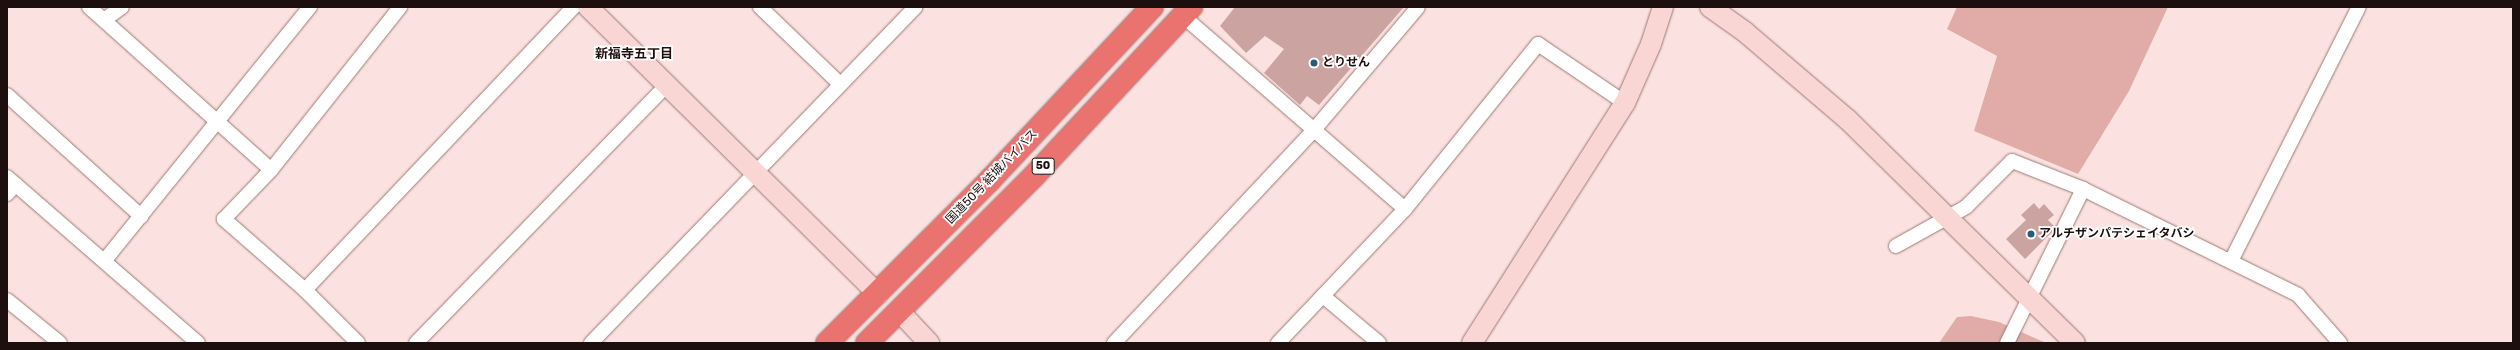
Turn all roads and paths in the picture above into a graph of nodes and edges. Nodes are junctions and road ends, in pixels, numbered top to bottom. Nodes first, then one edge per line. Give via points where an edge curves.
1 (89, 7) edge
2 (122, 7) edge
3 (310, 7) edge
4 (400, 7) edge
5 (574, 7) edge
6 (588, 7) edge
7 (760, 7) edge
8 (915, 7) edge
9 (1152, 7) edge
10 (1418, 7) edge
11 (1663, 7) edge
12 (1710, 7) edge
13 (2359, 7) edge
14 (1187, 11) edge
15 (104, 20) junction
16 (668, 84) junction
17 (840, 84) junction
18 (7, 95) edge
19 (1624, 103) junction
20 (216, 121) junction
21 (1313, 131) junction
22 (271, 170) junction
23 (758, 173) junction
24 (10, 185) edge
25 (2083, 189) junction
26 (1406, 209) junction
27 (141, 216) junction
28 (1948, 216) junction
29 (1896, 246) dead end
30 (105, 260) junction
31 (2231, 261) junction
32 (305, 290) junction
33 (878, 294) junction
34 (1323, 296) junction
35 (2030, 299) junction
36 (7, 300) edge
37 (899, 312) junction
38 (60, 343) edge
39 (198, 343) edge
40 (358, 343) edge
41 (416, 343) edge
42 (591, 343) edge
43 (828, 343) edge
44 (868, 343) edge
45 (929, 343) edge
46 (1114, 343) edge
47 (1278, 343) edge
48 (1379, 343) edge
49 (1472, 343) edge
50 (2007, 343) edge
51 (2075, 343) edge
52 (2340, 343) edge

1 - 15 street
2 - 15 street
3 - 20 street
4 - 22 street
5 - 32 street
6 - 16 street
7 - 17 street
8 - 17 street
9 - 33 highway, 国道50号 結城バイパス / 50 via 990,180
10 - 21 street
11 - 19 street via 1651,44
12 - 28 street via 1808,84
13 - 31 street
14 - 21 street
14 - 37 highway, 50 via 1034,176
15 - 20 street
16 - 23 street
16 - 41 street
17 - 23 street
18 - 27 street
19 - 26 street via 1538,44
19 - 49 street
20 - 22 street
20 - 27 street
21 - 26 street
21 - 46 street
22 - 32 street via 224,219
23 - 33 street
23 - 42 street
24 - 30 street
25 - 28 street via 2012,160 1966,207
25 - 31 street
25 - 35 street
26 - 34 street
27 - 30 street
28 - 29 street
28 - 35 street
30 - 39 street
31 - 52 street via 2298,295
32 - 40 street
33 - 43 highway, 国道50号 結城バイパス / 50
34 - 47 street
34 - 48 street
35 - 50 street
35 - 51 street
36 - 38 street
37 - 44 highway, 50
37 - 45 street

